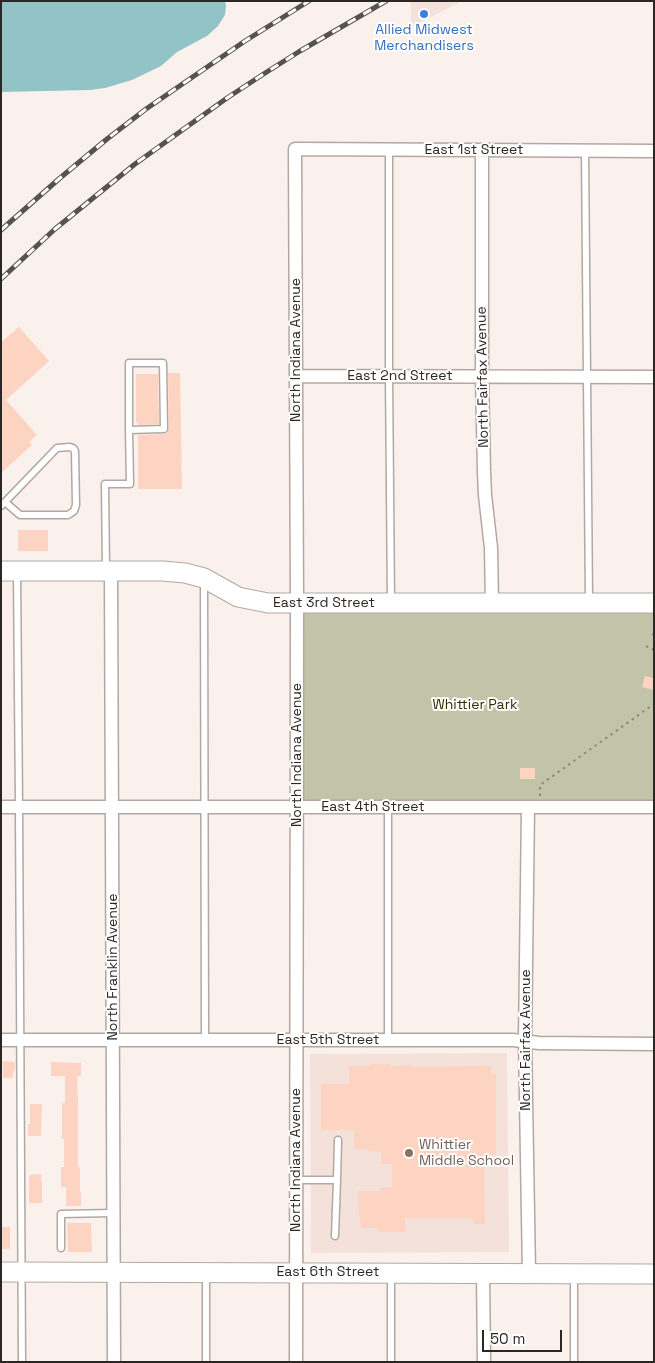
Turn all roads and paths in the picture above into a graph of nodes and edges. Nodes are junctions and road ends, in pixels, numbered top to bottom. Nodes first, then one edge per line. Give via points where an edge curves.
1 (294, 149) joint
2 (389, 149) junction
3 (482, 150) junction
4 (585, 151) junction
5 (654, 151) edge
6 (296, 376) junction
7 (389, 376) junction
8 (482, 376) junction
9 (586, 377) junction
10 (654, 377) edge
11 (129, 430) junction
12 (3, 504) edge
13 (9, 571) edge
14 (108, 571) junction
15 (204, 578) junction
16 (589, 603) junction
17 (654, 603) edge
18 (297, 604) junction
19 (391, 604) junction
20 (492, 604) junction
21 (646, 646) dead end
22 (654, 650) edge
23 (654, 704) edge
24 (1, 807) edge
25 (20, 807) junction
26 (112, 807) junction
27 (205, 807) junction
28 (297, 807) junction
29 (388, 807) junction
30 (534, 807) junction
31 (654, 807) edge
32 (1, 1040) edge
33 (20, 1040) junction
34 (114, 1040) junction
35 (205, 1040) junction
36 (296, 1040) junction
37 (388, 1040) junction
38 (526, 1042) junction
39 (654, 1044) edge
40 (338, 1140) dead end
41 (296, 1180) junction
42 (336, 1180) junction
43 (113, 1213) junction
44 (336, 1236) dead end
45 (61, 1248) dead end
46 (1, 1272) edge
47 (22, 1272) junction
48 (113, 1272) junction
49 (206, 1272) junction
50 (296, 1272) junction
51 (391, 1273) junction
52 (483, 1273) junction
53 (529, 1273) junction
54 (574, 1273) junction
55 (654, 1274) edge
56 (22, 1362) edge
57 (114, 1362) edge
58 (206, 1362) edge
59 (296, 1362) edge
60 (391, 1362) edge
61 (484, 1362) edge
62 (574, 1362) edge

1 - 2 street, East 1st Street
1 - 6 street, North Indiana Avenue
2 - 3 street, East 1st Street
2 - 7 lane
3 - 4 street, East 1st Street
3 - 8 street, North Fairfax Avenue
4 - 5 street, East 1st Street
4 - 9 lane
6 - 7 street, East 2nd Street
6 - 18 street, North Indiana Avenue
7 - 8 street, East 2nd Street
7 - 19 lane
8 - 9 street, East 2nd Street
8 - 20 street, North Fairfax Avenue
9 - 10 street, East 2nd Street
9 - 16 lane
11 - 11 lane via 129,363 163,363 164,429
11 - 14 lane via 130,484 105,484
12 - 12 lane via 57,448 73,448 74,511 68,515 20,515
13 - 14 street, East 3rd Street
13 - 25 lane
14 - 15 street, East 3rd Street via 185,573
14 - 26 street, North Franklin Avenue
15 - 18 street, East 3rd Street via 246,599
15 - 27 lane
16 - 17 street, East 3rd Street
16 - 20 street, East 3rd Street
18 - 19 street, East 3rd Street
18 - 28 street, North Indiana Avenue
19 - 20 street, East 3rd Street
21 - 22 path
23 - 30 path via 540,785
24 - 25 street, East 4th Street
25 - 26 street, East 4th Street
25 - 33 lane
26 - 27 street, East 4th Street
26 - 34 street, North Franklin Avenue
27 - 28 street, East 4th Street
27 - 35 lane
28 - 29 street, East 4th Street
28 - 36 street, North Indiana Avenue
29 - 30 street, East 4th Street
29 - 37 lane
30 - 31 street, East 4th Street
30 - 38 street, North Fairfax Avenue
32 - 33 street, East 5th Street
33 - 34 street, East 5th Street
33 - 47 lane
34 - 35 street, East 5th Street
34 - 43 street, North Franklin Avenue
35 - 36 street, East 5th Street
36 - 37 street, East 5th Street
36 - 41 street, North Indiana Avenue
37 - 38 street, East 5th Street
38 - 39 street, East 5th Street
38 - 53 street, North Fairfax Avenue
40 - 42 lane
41 - 42 lane
41 - 50 street, North Indiana Avenue
42 - 44 lane
43 - 45 lane via 61,1214
43 - 48 street, North Franklin Avenue
46 - 47 street, East 6th Street
47 - 48 street, East 6th Street
47 - 56 lane
48 - 49 street, East 6th Street
48 - 57 street, North Franklin Avenue
49 - 50 street, East 6th Street
49 - 58 lane
50 - 51 street, East 6th Street
50 - 59 street, North Indiana Avenue
51 - 52 street, East 6th Street
51 - 60 lane
52 - 53 street, East 6th Street
52 - 61 street
53 - 54 street, East 6th Street
54 - 55 street, East 6th Street
54 - 62 lane

